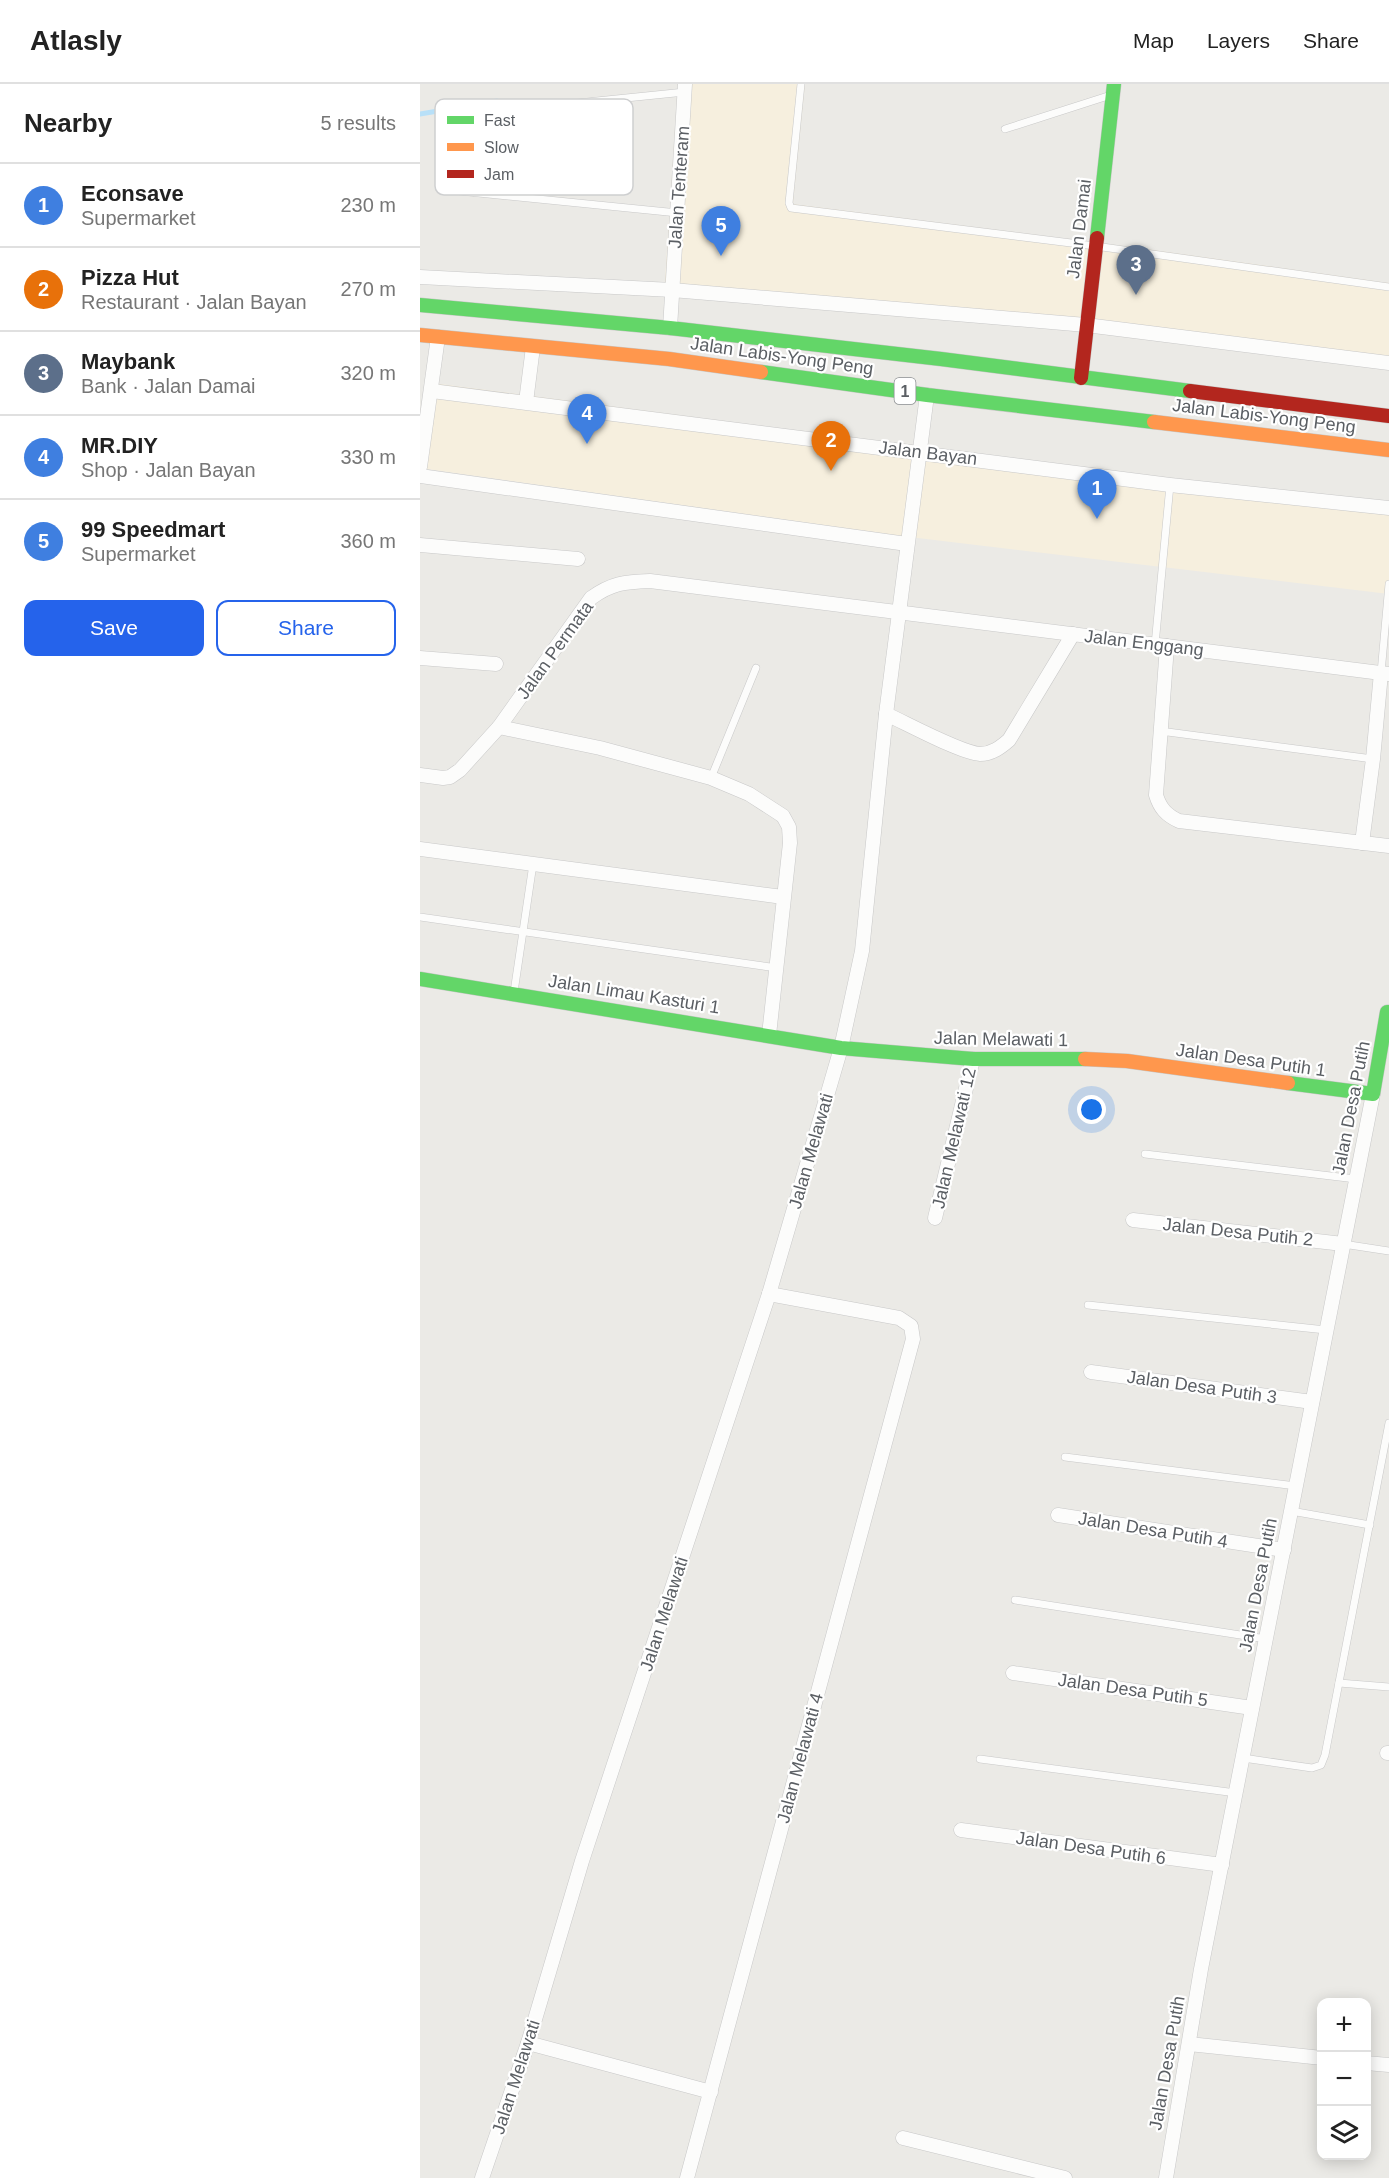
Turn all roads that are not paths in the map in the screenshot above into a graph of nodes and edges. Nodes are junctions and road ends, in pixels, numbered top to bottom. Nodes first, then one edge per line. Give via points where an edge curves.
1 (801, 84) edge
2 (685, 88) edge
3 (1114, 89) edge
4 (596, 99) edge
5 (1005, 129) dead end
6 (499, 195) edge
7 (678, 213) junction
8 (1095, 246) junction
9 (420, 278) edge
10 (1389, 287) edge
11 (672, 290) junction
12 (420, 305) edge
13 (1086, 325) junction
14 (669, 328) junction
15 (420, 335) edge
16 (438, 337) junction
17 (532, 347) junction
18 (1389, 363) edge
19 (1081, 378) junction
20 (432, 391) junction
21 (927, 394) junction
22 (526, 402) junction
23 (1389, 416) edge
24 (1318, 424) junction
25 (1389, 450) edge
26 (920, 452) junction
27 (420, 467) edge
28 (420, 476) edge
29 (1170, 485) junction
30 (1389, 508) edge
31 (908, 544) junction
32 (420, 545) edge
33 (579, 559) dead end
34 (1389, 584) edge
35 (899, 613) junction
36 (1073, 634) junction
37 (1161, 645) junction
38 (420, 658) edge
39 (496, 664) dead end
40 (756, 669) dead end
41 (1385, 673) edge
42 (885, 714) junction
43 (499, 727) junction
44 (1160, 731) junction
45 (1373, 759) junction
46 (420, 775) edge
47 (711, 778) junction
48 (1362, 843) junction
49 (1389, 846) edge
50 (420, 849) edge
51 (533, 864) junction
52 (783, 897) junction
53 (420, 917) edge
54 (523, 932) junction
55 (777, 968) junction
56 (420, 979) edge
57 (513, 993) junction
58 (1388, 1008) edge
59 (769, 1035) junction
60 (841, 1048) junction
61 (973, 1059) junction
62 (1160, 1066) joint
63 (1372, 1094) junction
64 (1145, 1154) dead end
65 (1356, 1179) junction
66 (935, 1218) dead end
67 (1133, 1220) dead end
68 (1343, 1244) junction
69 (1389, 1251) edge
70 (769, 1294) junction
71 (1088, 1305) dead end
72 (1326, 1330) junction
73 (1091, 1372) dead end
74 (1312, 1402) junction
75 (1389, 1423) edge
76 (1388, 1439) edge
77 (1065, 1457) dead end
78 (1296, 1486) junction
79 (1291, 1511) junction
80 (1058, 1515) dead end
81 (1370, 1525) junction
82 (1284, 1550) junction
83 (1015, 1600) dead end
84 (1266, 1639) junction
85 (1013, 1673) dead end
86 (1340, 1683) junction
87 (1389, 1687) edge
88 (1252, 1708) junction
89 (1243, 1758) junction
90 (980, 1759) dead end
91 (1236, 1793) junction
92 (961, 1830) dead end
93 (1222, 1865) junction
94 (528, 2043) junction
95 (1189, 2044) junction
96 (1317, 2057) edge
97 (1371, 2064) edge
98 (1389, 2066) edge
99 (711, 2092) junction
100 (903, 2138) dead end
101 (482, 2178) edge
102 (687, 2178) edge
103 (1065, 2178) edge
104 (1166, 2178) edge

1 - 8 lane via 791,208
2 - 4 lane
2 - 7 street, Jalan Tenteram
3 - 5 lane
3 - 8 main road, Jalan Damai
6 - 7 lane
7 - 11 street, Jalan Tenteram
8 - 10 lane
8 - 13 main road, Jalan Damai
9 - 11 street
11 - 13 street
11 - 14 street, Jalan Tenteram
12 - 14 main road, Jalan Labis-Yong Peng / 1
13 - 18 street
13 - 19 main road, Jalan Damai
14 - 19 main road, Jalan Labis-Yong Peng / 1
15 - 16 main road, Jalan Labis-Yong Peng / 1
16 - 17 main road, Jalan Labis-Yong Peng / 1
16 - 20 street
17 - 21 main road, Jalan Labis-Yong Peng / 1 via 669,359
17 - 22 street
19 - 24 main road, Jalan Labis-Yong Peng / 1
20 - 22 street, Jalan Bayan
20 - 27 street
21 - 24 main road, Jalan Labis-Yong Peng / 1
21 - 26 street, Jalan Melawati
22 - 26 street, Jalan Bayan
23 - 24 main road, Jalan Labis-Yong Peng / 1
24 - 25 main road, Jalan Labis-Yong Peng / 1
26 - 29 street, Jalan Bayan
26 - 31 street, Jalan Melawati
28 - 31 street
29 - 30 street, Jalan Bayan
29 - 37 lane
31 - 35 street, Jalan Melawati
32 - 33 street
34 - 41 lane
35 - 36 street, Jalan Enggang
35 - 42 street, Jalan Melawati
35 - 43 street, Jalan Permata via 650,581 616,583 591,598
36 - 37 street, Jalan Enggang
36 - 42 street via 1009,740 990,753 964,750
37 - 41 street, Jalan Enggang
37 - 44 street
38 - 39 street
40 - 47 lane
41 - 45 street
42 - 60 street, Jalan Melawati via 862,951
43 - 46 street, Jalan Permata via 455,774 443,778
43 - 47 street via 600,748
44 - 45 lane
44 - 48 street via 1156,795 1167,815 1179,821
45 - 48 street
47 - 52 street via 749,794 783,816 789,827 790,843
48 - 49 street
50 - 51 street
51 - 52 street
51 - 54 lane
52 - 55 street
53 - 54 lane
54 - 55 lane
54 - 57 lane
55 - 59 street
56 - 57 main road, Jalan Limau Kasturi 1
57 - 59 main road, Jalan Limau Kasturi 1
58 - 63 main road, Jalan Desa Putih
59 - 60 main road, Jalan Limau Kasturi 1
60 - 61 main road, Jalan Melawati 1
60 - 70 street, Jalan Melawati
61 - 62 main road, Jalan Melawati 1 via 1088,1059
61 - 66 street, Jalan Melawati 12
62 - 63 main road, Jalan Desa Putih 1
63 - 65 street, Jalan Desa Putih
64 - 65 lane
65 - 68 street, Jalan Desa Putih
67 - 68 street, Jalan Desa Putih 2
68 - 69 lane
68 - 72 street, Jalan Desa Putih
70 - 94 street, Jalan Melawati via 582,1861
70 - 99 street, Jalan Melawati 4 via 899,1318 911,1326 914,1339
71 - 72 lane
72 - 74 street, Jalan Desa Putih
73 - 74 street, Jalan Desa Putih 3
74 - 78 street, Jalan Desa Putih
75 - 76 lane
76 - 81 lane
77 - 78 lane
78 - 79 street, Jalan Desa Putih
79 - 81 lane
79 - 82 street, Jalan Desa Putih
80 - 82 street, Jalan Desa Putih 4
81 - 86 lane
82 - 84 street, Jalan Desa Putih
83 - 84 lane
84 - 88 street, Jalan Desa Putih
85 - 88 street, Jalan Desa Putih 5
86 - 87 lane
86 - 89 lane via 1321,1765 1312,1768
88 - 89 street, Jalan Desa Putih
89 - 91 street, Jalan Desa Putih
90 - 91 lane
91 - 93 street, Jalan Desa Putih
92 - 93 street, Jalan Desa Putih 6
93 - 95 street, Jalan Desa Putih
94 - 99 street
94 - 101 street, Jalan Melawati
95 - 96 street
95 - 104 street, Jalan Desa Putih
97 - 98 street
99 - 102 street, Jalan Melawati 4
100 - 103 street

